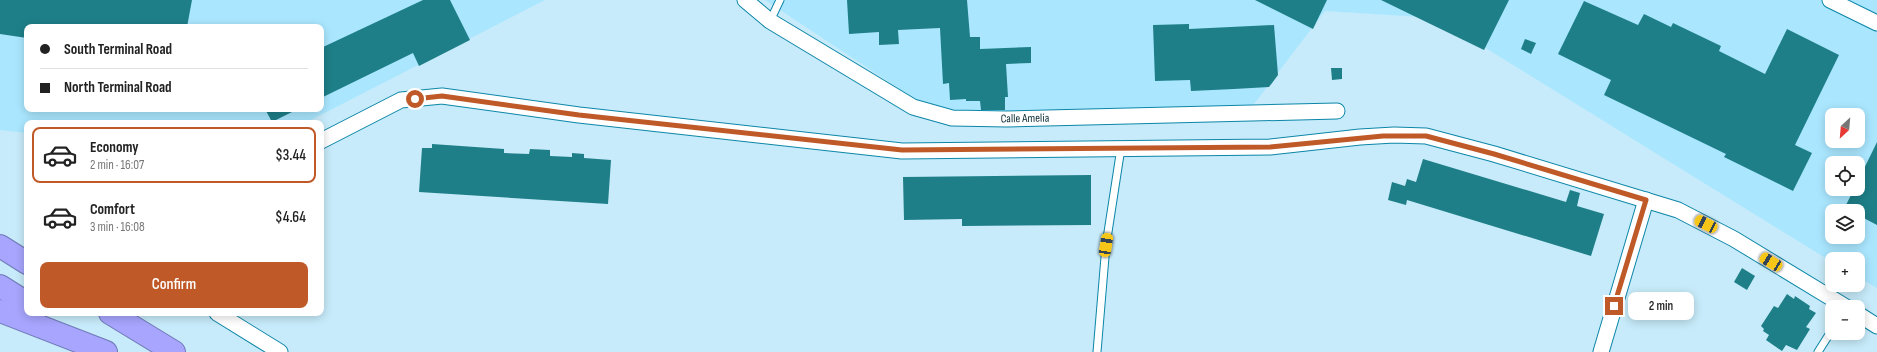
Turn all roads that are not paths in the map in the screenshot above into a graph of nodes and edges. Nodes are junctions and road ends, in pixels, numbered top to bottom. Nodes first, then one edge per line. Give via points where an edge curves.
1 (745, 0) edge
2 (780, 0) edge
3 (1830, 0) edge
4 (770, 21) junction
5 (1877, 23) edge
6 (1337, 111) dead end
7 (324, 139) edge
8 (1121, 148) junction
9 (1646, 200) junction
10 (0, 246) edge
11 (24, 261) edge
12 (0, 286) edge
13 (1834, 300) edge
14 (24, 301) edge
15 (0, 311) edge
16 (49, 316) edge
17 (115, 316) edge
18 (222, 316) edge
19 (1865, 318) edge
20 (1877, 326) edge
21 (1826, 340) edge
22 (106, 352) edge
23 (174, 352) edge
24 (280, 352) edge
25 (1096, 352) edge
26 (1601, 352) edge
27 (1818, 352) edge

1 - 4 street, Calle Amelia
2 - 4 lane
3 - 5 street
4 - 6 street, Calle Amelia via 913,107 952,118 1008,119
7 - 8 street via 401,100 442,96 579,115 902,150
8 - 9 street via 1270,147 1374,136 1426,136
8 - 25 lane via 1106,245
9 - 13 street via 1678,210 1734,239
9 - 26 street
10 - 11 highway
12 - 14 highway
15 - 22 highway
16 - 22 highway
17 - 23 highway
18 - 24 street
19 - 20 street
21 - 27 lane

